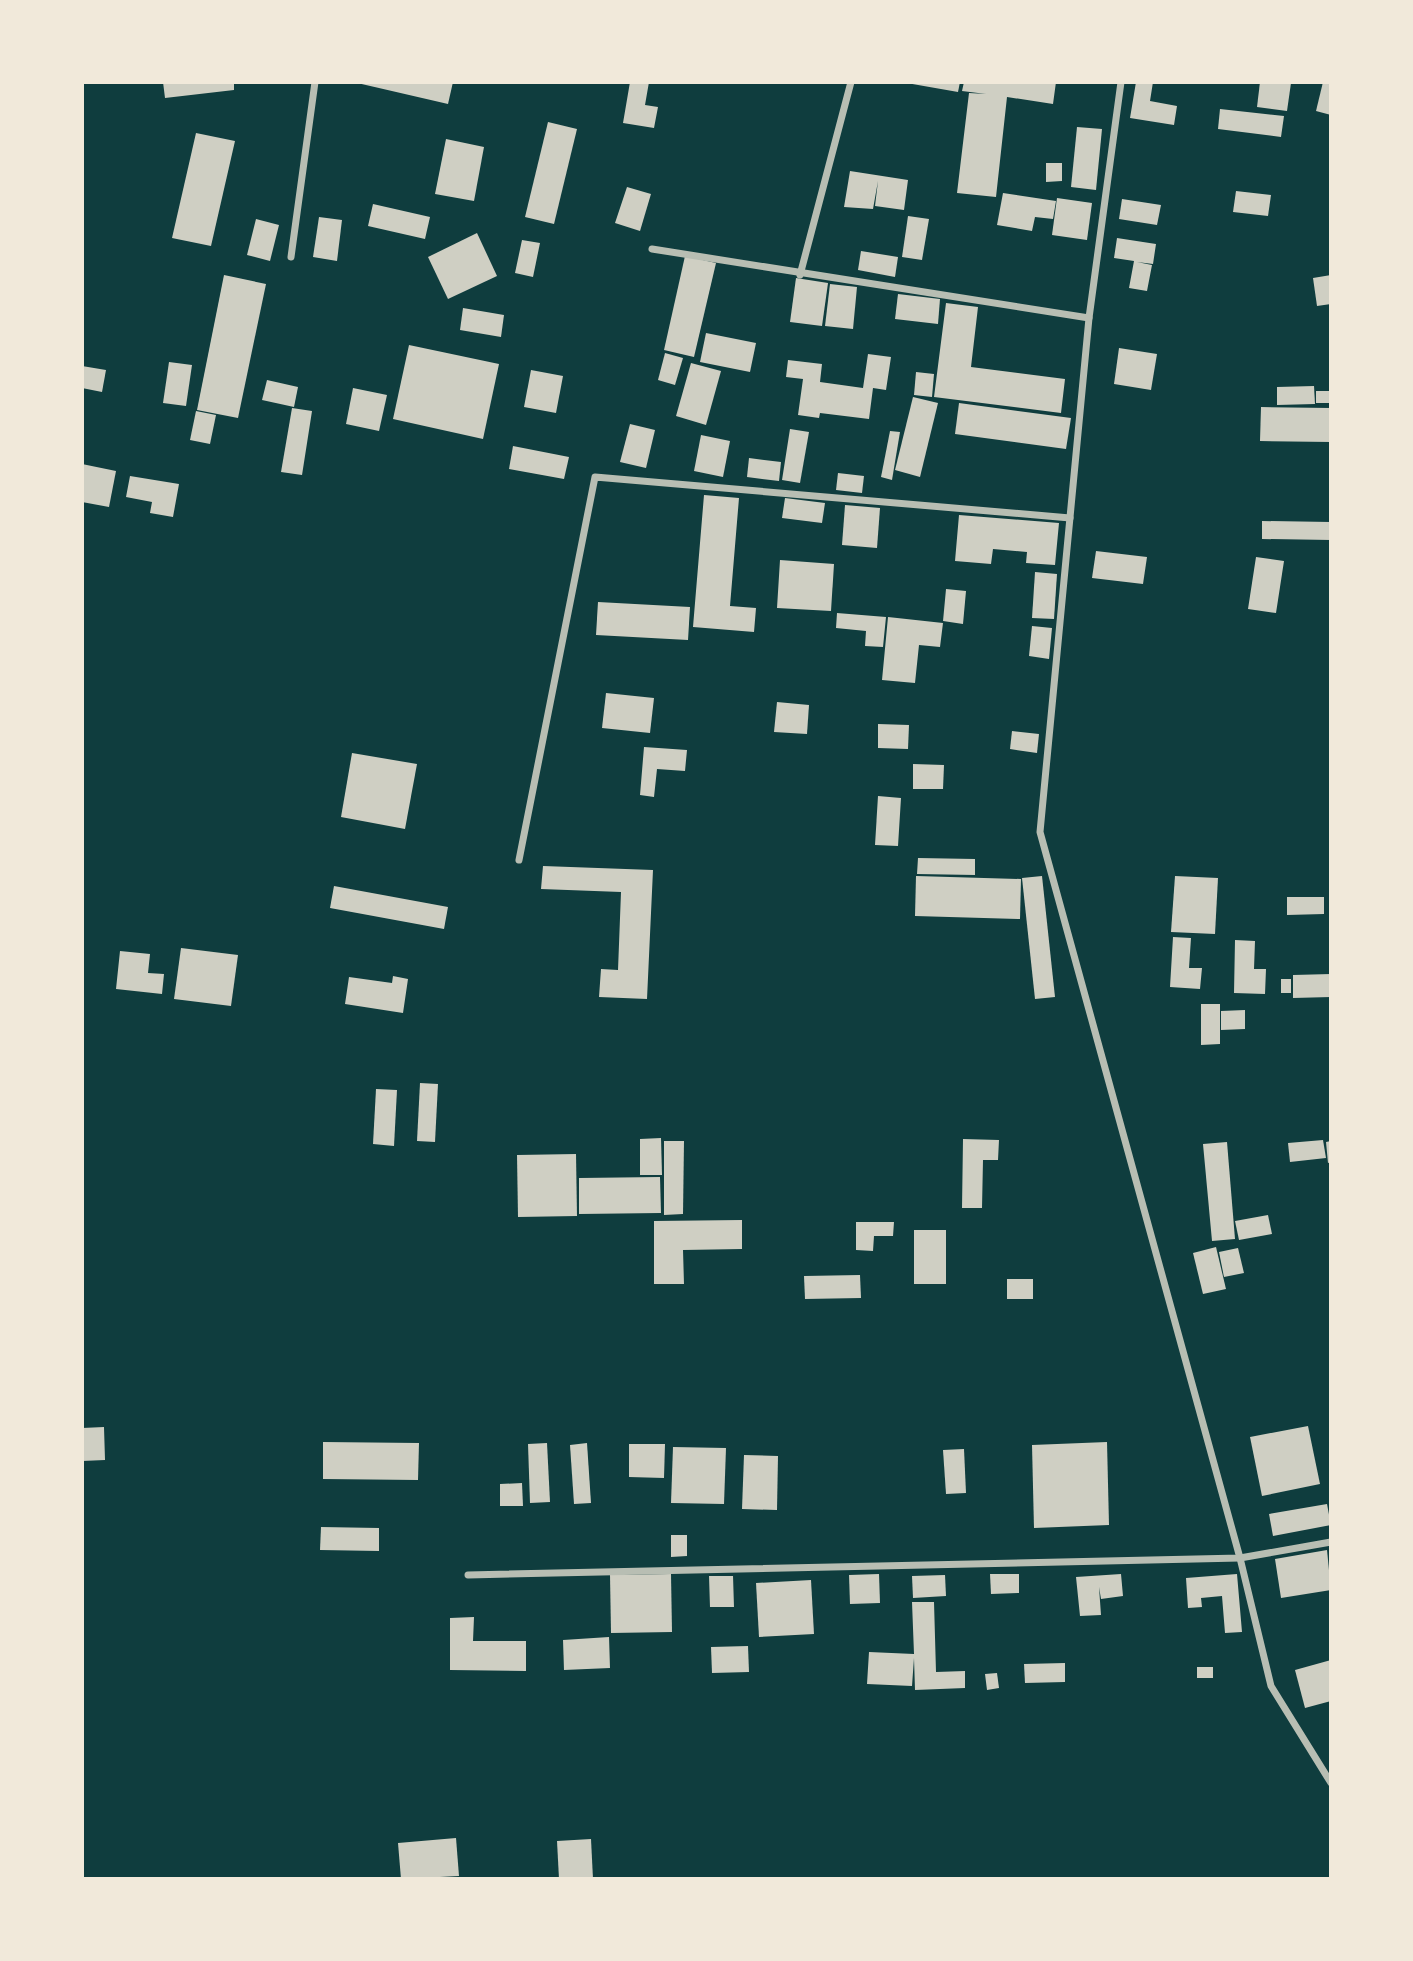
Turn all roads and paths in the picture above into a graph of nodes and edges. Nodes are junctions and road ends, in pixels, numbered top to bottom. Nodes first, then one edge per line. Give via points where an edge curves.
1 (315, 82) edge
2 (851, 82) edge
3 (1121, 82) edge
4 (652, 249) dead end
5 (292, 257) dead end
6 (800, 275) junction
7 (1089, 318) junction
8 (1070, 518) junction
9 (519, 860) dead end
10 (1331, 1542) edge
11 (1240, 1558) junction
12 (468, 1575) dead end
13 (1331, 1783) edge

1 - 5 street
2 - 6 street
3 - 7 street
4 - 6 street
6 - 7 street
7 - 8 street
8 - 9 street via 594,477
8 - 11 street via 1041,832
10 - 11 street
11 - 12 street
11 - 13 street via 1271,1686

